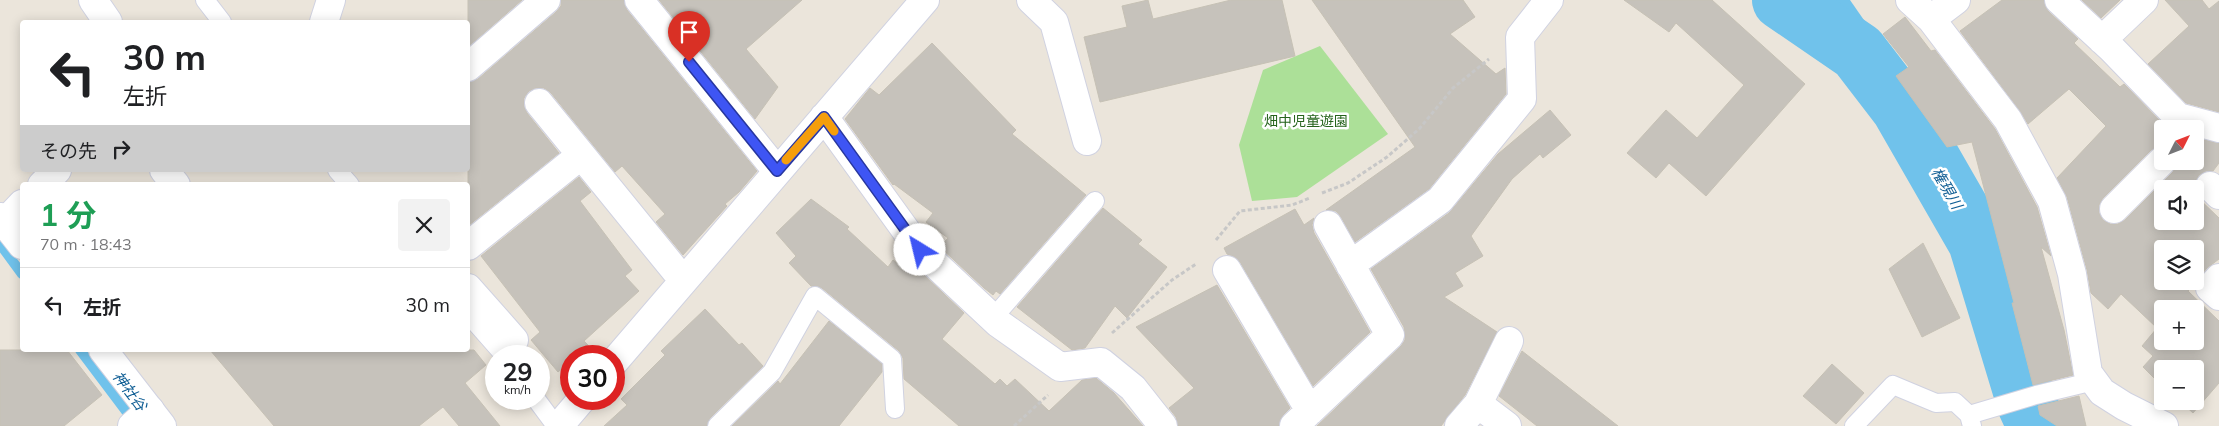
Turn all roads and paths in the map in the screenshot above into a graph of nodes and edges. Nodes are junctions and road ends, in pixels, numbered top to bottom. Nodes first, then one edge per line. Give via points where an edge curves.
1 (93, 0) edge
2 (205, 0) edge
3 (331, 0) edge
4 (546, 0) edge
5 (639, 0) edge
6 (925, 0) edge
7 (1031, 0) edge
8 (1549, 0) edge
9 (1910, 0) edge
10 (1956, 0) edge
11 (2059, 0) edge
12 (2144, 0) edge
13 (1931, 19) junction
14 (107, 20) edge
15 (220, 20) edge
16 (325, 20) edge
17 (1520, 37) junction
18 (2102, 40) junction
19 (470, 65) edge
20 (538, 103) dead end
21 (824, 117) junction
22 (2205, 127) edge
23 (1087, 141) dead end
24 (580, 156) junction
25 (2154, 169) edge
26 (777, 171) junction
27 (55, 172) edge
28 (166, 172) edge
29 (339, 172) edge
30 (45, 182) edge
31 (174, 182) edge
32 (347, 182) edge
33 (1095, 200) dead end
34 (2114, 209) dead end
35 (9, 214) edge
36 (1328, 225) dead end
37 (20, 240) edge
38 (470, 244) edge
39 (1211, 245) dead end
40 (1200, 259) dead end
41 (1350, 265) junction
42 (1227, 270) dead end
43 (2219, 278) edge
44 (683, 280) junction
45 (470, 291) edge
46 (2219, 296) edge
47 (470, 316) edge
48 (993, 318) junction
49 (1510, 341) dead end
50 (505, 345) edge
51 (507, 345) edge
52 (625, 349) edge
53 (104, 352) edge
54 (1080, 364) junction
55 (2094, 381) junction
56 (1478, 404) junction
57 (895, 409) dead end
58 (545, 410) edge
59 (572, 410) edge
60 (1302, 419) edge
61 (1970, 420) edge
62 (148, 421) edge
63 (557, 426) edge
64 (716, 426) edge
65 (1014, 426) edge
66 (1163, 426) edge
67 (1459, 426) edge
68 (1507, 426) edge
69 (1854, 426) edge
70 (2164, 426) edge

1 - 14 street
2 - 15 lane
3 - 16 street
4 - 19 street
5 - 26 street
6 - 21 street
7 - 23 street via 1054,22
8 - 17 street
9 - 13 street
10 - 13 street
11 - 18 street
12 - 18 street
13 - 55 street via 2008,120 2052,201 2072,274 2088,373
17 - 39 path via 1454,88 1419,129 1387,158 1348,183 1292,205 1240,211
17 - 41 street via 1522,99 1440,200
18 - 22 street via 2178,117
20 - 24 street
21 - 26 street
21 - 48 street via 920,250
24 - 38 street
24 - 44 street
25 - 34 street
26 - 44 street
27 - 30 street
28 - 31 street
29 - 32 lane
33 - 48 lane
35 - 37 street
36 - 41 street
40 - 54 path via 1144,304
41 - 60 street via 1390,335
42 - 60 street
43 - 46 street via 2210,288
44 - 52 street
45 - 51 street
47 - 50 lane
48 - 54 street via 1060,367
49 - 56 street
53 - 62 street
54 - 65 path
54 - 66 street via 1101,362 1133,388
55 - 61 lane via 2006,404
55 - 70 street via 2102,392
56 - 67 street
56 - 68 street
57 - 64 lane via 892,359 815,296 772,372
58 - 63 lane
59 - 63 street
61 - 69 lane via 1955,402 1936,403 1893,384

